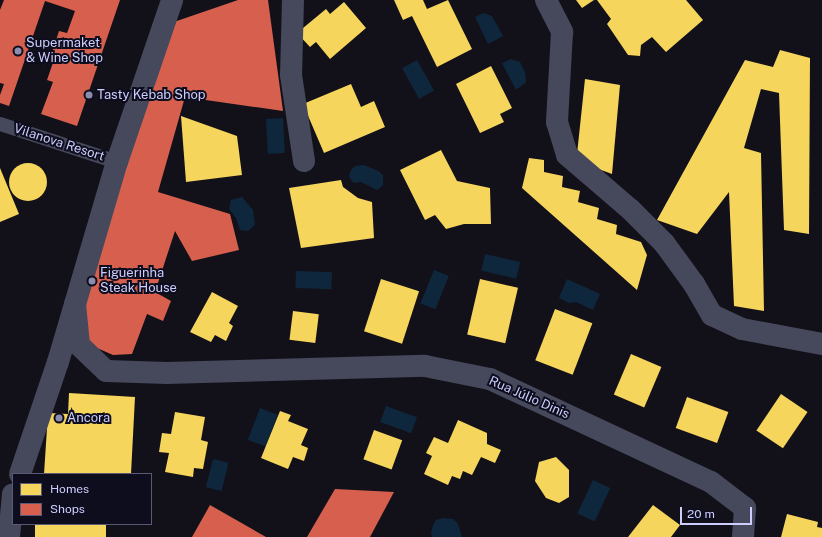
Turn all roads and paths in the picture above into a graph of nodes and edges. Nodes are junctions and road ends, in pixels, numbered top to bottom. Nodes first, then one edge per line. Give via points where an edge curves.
1 (172, 0) edge
2 (293, 0) edge
3 (546, 0) edge
4 (0, 124) edge
5 (304, 161) dead end
6 (117, 162) junction
7 (75, 304) junction
8 (822, 344) edge
9 (20, 473) edge
10 (12, 505) edge
11 (9, 537) edge
12 (743, 537) edge

1 - 6 street
2 - 5 street via 291,75
3 - 8 street via 562,32 557,122 567,155 631,210 664,243 694,284 712,315 742,329
4 - 6 lane, Vilanova Resort
6 - 7 street
7 - 9 street
7 - 12 street, Rua Júlio Dinis via 79,344 106,371 167,374 425,366 490,379 711,482 745,508
10 - 11 street

